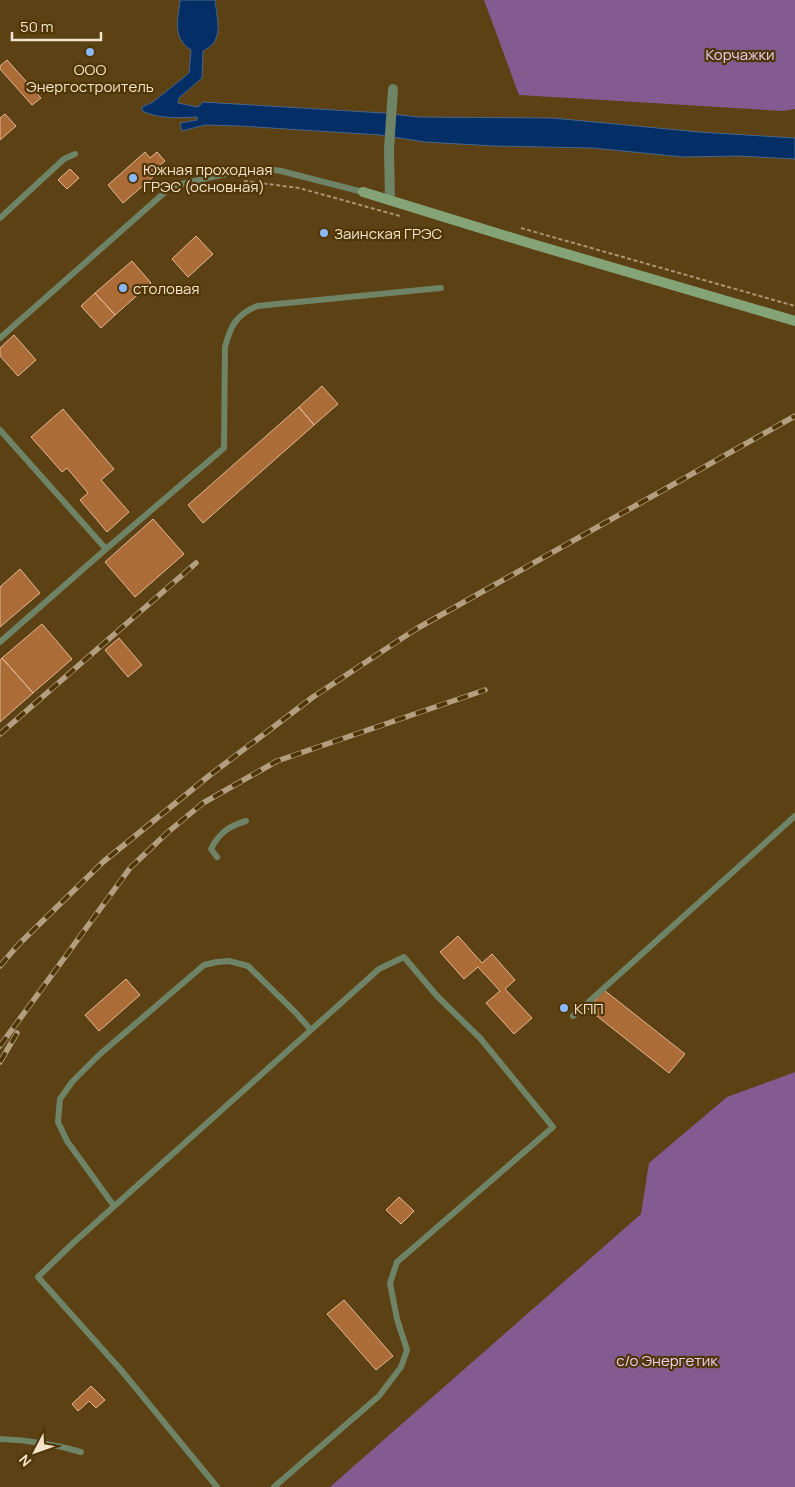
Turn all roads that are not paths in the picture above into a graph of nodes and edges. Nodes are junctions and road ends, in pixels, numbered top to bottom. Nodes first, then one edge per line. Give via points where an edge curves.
1 (393, 90) dead end
2 (75, 154) dead end
3 (363, 192) joint
4 (390, 200) junction
5 (0, 218) edge
6 (441, 288) dead end
7 (795, 321) edge
8 (0, 338) edge
9 (0, 430) edge
10 (106, 549) junction
11 (0, 642) edge
12 (795, 816) edge
13 (246, 821) dead end
14 (217, 857) dead end
15 (573, 1016) dead end
16 (311, 1030) junction
17 (114, 1206) junction
18 (0, 1439) edge
19 (81, 1452) dead end
20 (217, 1487) edge
21 (274, 1487) edge

1 - 4 street
2 - 5 lane via 64,159
3 - 4 street
3 - 8 lane via 266,169 222,174 172,186
4 - 7 street
6 - 10 lane via 258,306 246,311 237,319 225,347 224,448
9 - 10 lane
10 - 11 lane
12 - 15 lane
13 - 14 lane via 223,831 216,839 211,849
16 - 17 lane
16 - 17 lane via 248,966 229,961 217,962 204,965 99,1055 60,1098 58,1122 67,1142
16 - 21 lane via 379,969 404,957 437,996 480,1038 553,1127 397,1262 390,1283 407,1350 401,1367 379,1396
17 - 20 lane via 38,1276
18 - 19 lane via 58,1445

